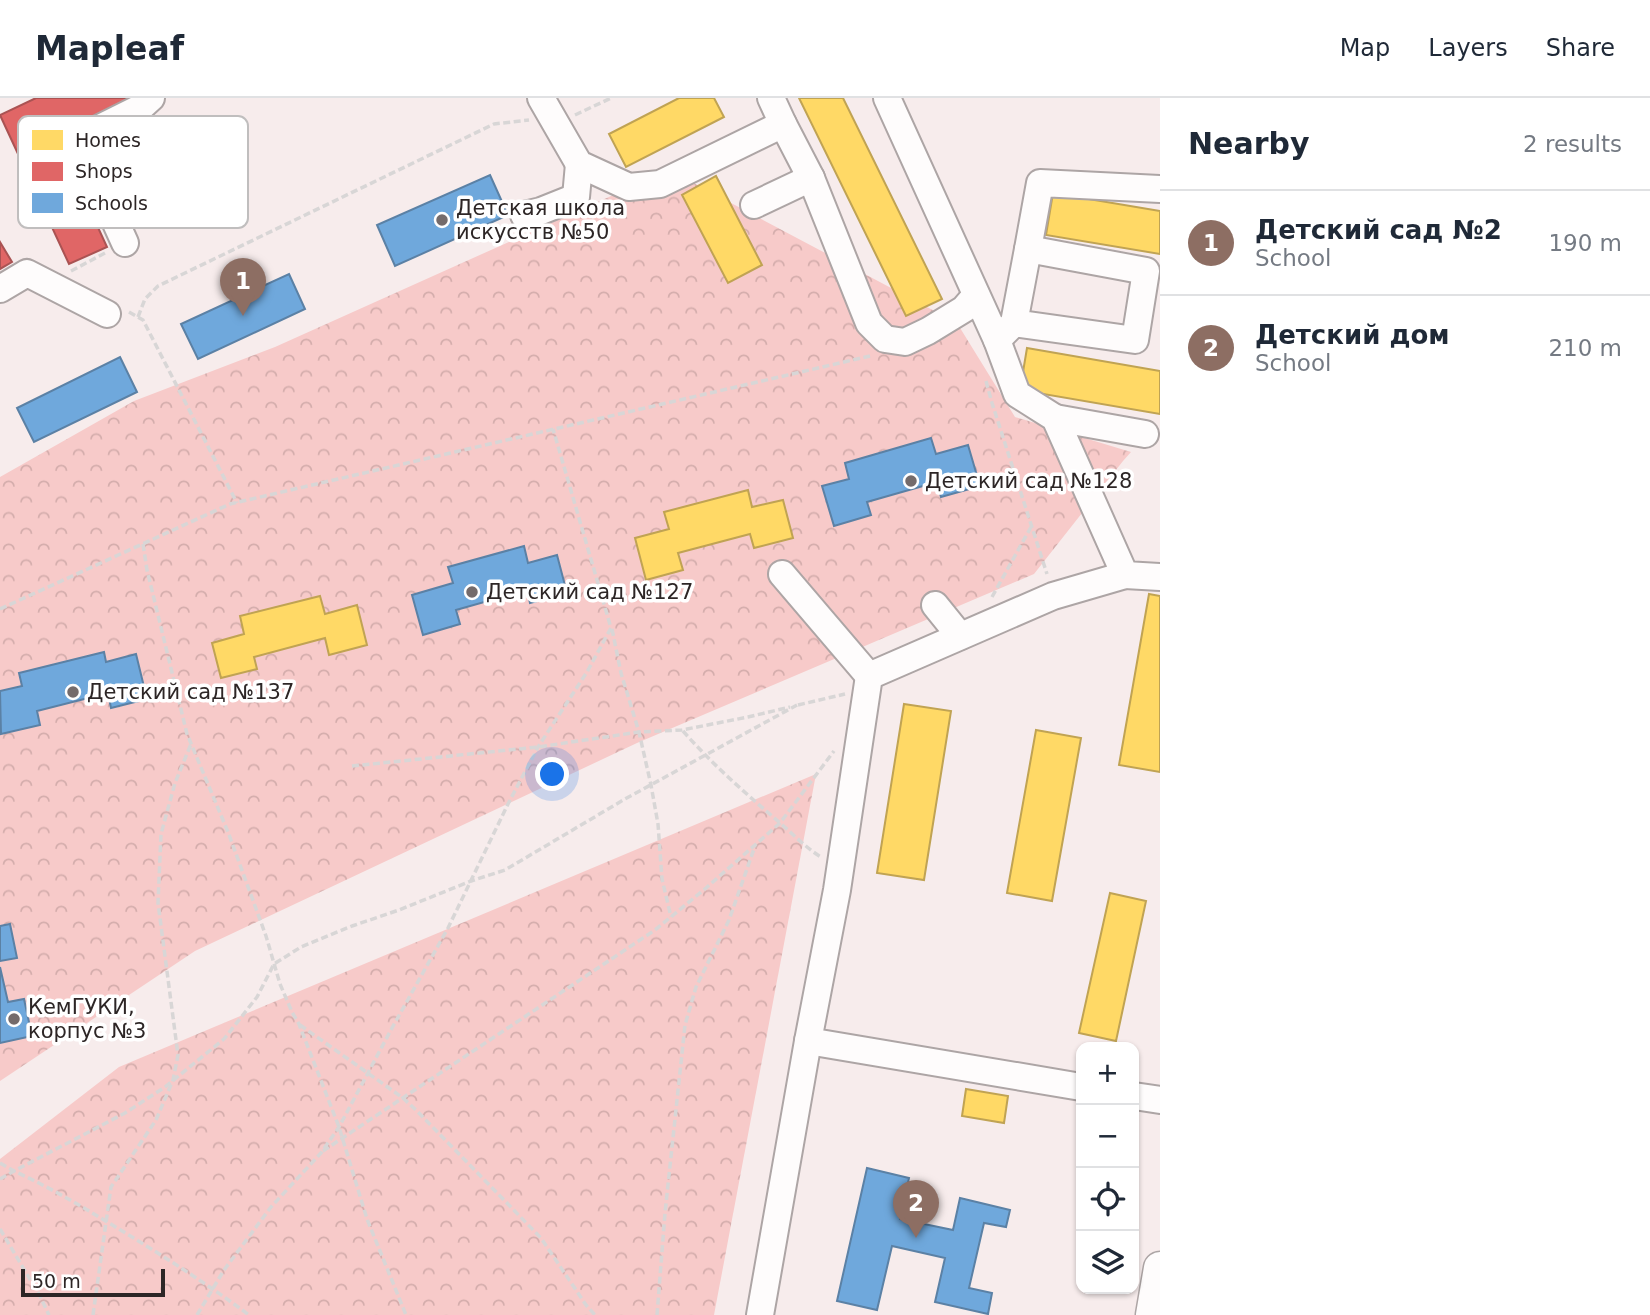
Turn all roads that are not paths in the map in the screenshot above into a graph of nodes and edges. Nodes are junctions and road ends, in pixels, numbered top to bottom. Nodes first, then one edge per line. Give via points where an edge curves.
1 (150, 98) edge
2 (771, 98) edge
3 (887, 98) edge
4 (550, 115) edge
5 (124, 116) edge
6 (783, 124) junction
7 (579, 164) junction
8 (811, 178) junction
9 (1160, 190) edge
10 (754, 205) dead end
11 (524, 215) dead end
12 (118, 228) edge
13 (125, 243) road end
14 (1028, 249) junction
15 (0, 289) edge
16 (976, 295) junction
17 (107, 314) road end
18 (1005, 331) junction
19 (1055, 418) junction
20 (1145, 435) dead end
21 (782, 574) dead end
22 (1125, 575) junction
23 (1160, 577) edge
24 (935, 605) dead end
25 (967, 632) junction
26 (868, 683) junction
27 (808, 1041) junction
28 (1076, 1086) edge
29 (1139, 1097) edge
30 (1160, 1100) edge
31 (1160, 1268) edge
32 (760, 1315) edge
33 (1152, 1315) edge

1 - 5 lane
2 - 6 lane
3 - 16 lane
4 - 7 lane
6 - 7 lane via 660,184 629,187
6 - 8 lane
7 - 11 lane via 576,197
8 - 10 lane
8 - 16 lane via 869,323 885,339 905,342 928,331 964,309
9 - 14 lane via 1040,183
12 - 13 lane
14 - 18 lane
14 - 18 lane via 1146,271 1135,340
15 - 17 lane via 27,273
16 - 18 lane
18 - 19 lane via 1017,394
19 - 20 lane
19 - 22 lane
21 - 26 lane
22 - 23 lane
22 - 25 lane via 1053,596
24 - 25 lane
25 - 26 lane
26 - 27 lane via 837,890
27 - 28 lane
27 - 32 lane
29 - 30 lane
31 - 33 main road

